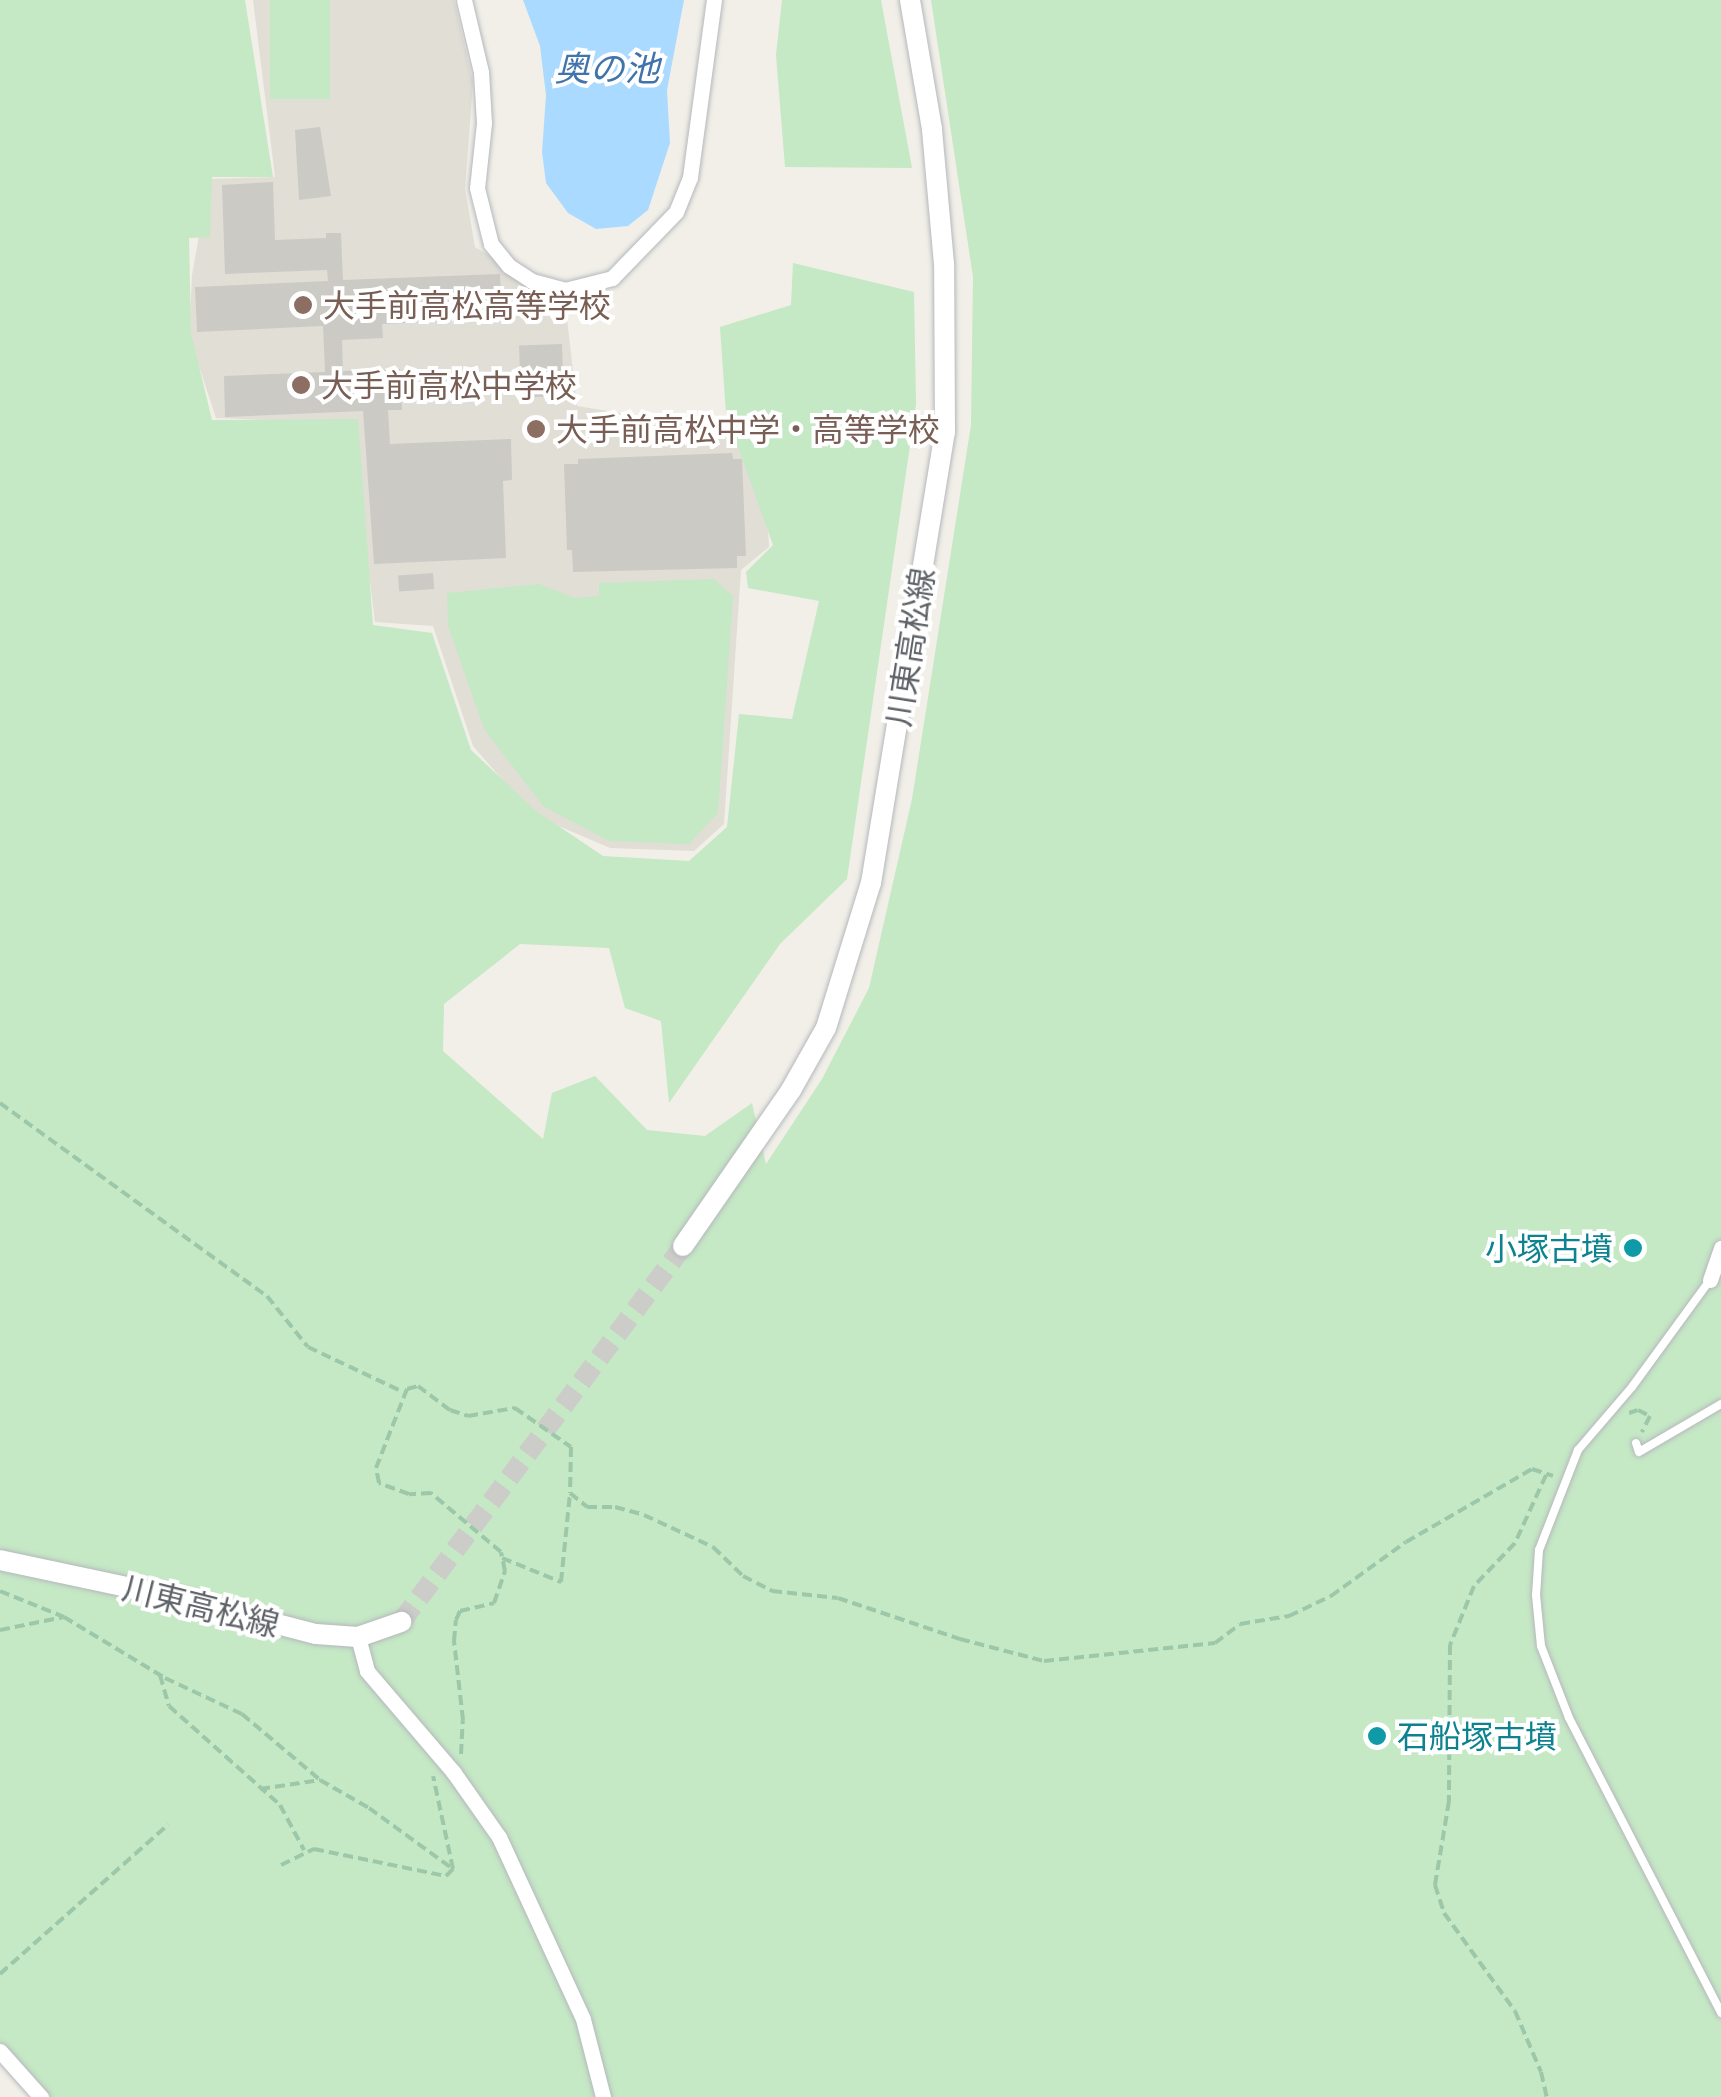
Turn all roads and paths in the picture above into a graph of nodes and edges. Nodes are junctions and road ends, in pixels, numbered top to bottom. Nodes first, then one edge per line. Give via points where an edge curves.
1 (464, 0) edge
2 (714, 0) edge
3 (910, 0) edge
4 (0, 1104) edge
5 (682, 1246) tunnel mouth
6 (1721, 1248) edge
7 (1710, 1280) joint
8 (405, 1393) junction
9 (1721, 1404) edge
10 (1644, 1413) dead end
11 (1636, 1442) joint
12 (1546, 1475) junction
13 (1563, 1480) junction
14 (570, 1494) junction
15 (502, 1558) junction
16 (0, 1560) edge
17 (0, 1591) edge
18 (64, 1617) junction
19 (401, 1622) tunnel mouth
20 (0, 1630) edge
21 (358, 1638) junction
22 (160, 1675) junction
23 (438, 1753) junction
24 (454, 1773) junction
25 (320, 1780) junction
26 (259, 1790) junction
27 (168, 1825) dead end
28 (304, 1850) junction
29 (282, 1865) dead end
30 (453, 1869) junction
31 (0, 1974) edge
32 (1721, 2014) edge
33 (0, 2051) edge
34 (41, 2097) edge
35 (604, 2097) edge
36 (1546, 2097) edge

1 - 2 street via 481,72 477,188 491,244 532,281 566,290 612,278 676,212 690,177
3 - 5 main road, 川東高松線 via 932,129 944,264 945,432 871,883 826,1028 792,1090
4 - 8 path via 267,1296 308,1347
6 - 7 street
7 - 13 lane via 1578,1450
8 - 14 path via 418,1386 468,1416 516,1408 572,1448
8 - 15 path via 376,1468 378,1483 431,1494
9 - 11 lane via 1639,1452
10 - 11 path via 1650,1416
12 - 13 path
12 - 14 path via 1532,1470 1290,1616 1240,1624 1215,1643 1044,1661 838,1598 782,1594 743,1576 713,1547 644,1516 587,1507
12 - 36 path via 1516,1543 1474,1586 1450,1645 1449,1801 1436,1885 1444,1913 1515,2011
13 - 32 lane via 1539,1550 1541,1646 1569,1718
14 - 15 path via 561,1582
15 - 24 path via 505,1571 494,1603 460,1612 456,1620 463,1720
16 - 21 main road, 川東高松線 via 316,1634
17 - 18 path
18 - 20 path
18 - 22 path
19 - 21 main road, 川東高松線
21 - 23 street via 368,1672
22 - 25 path via 242,1714
22 - 26 path via 169,1706
23 - 24 street
23 - 30 path via 431,1770
24 - 35 street via 499,1837 583,2020
25 - 26 path
25 - 30 path
26 - 28 path via 280,1806
27 - 31 path
28 - 29 path
28 - 30 path via 446,1876
33 - 34 street

